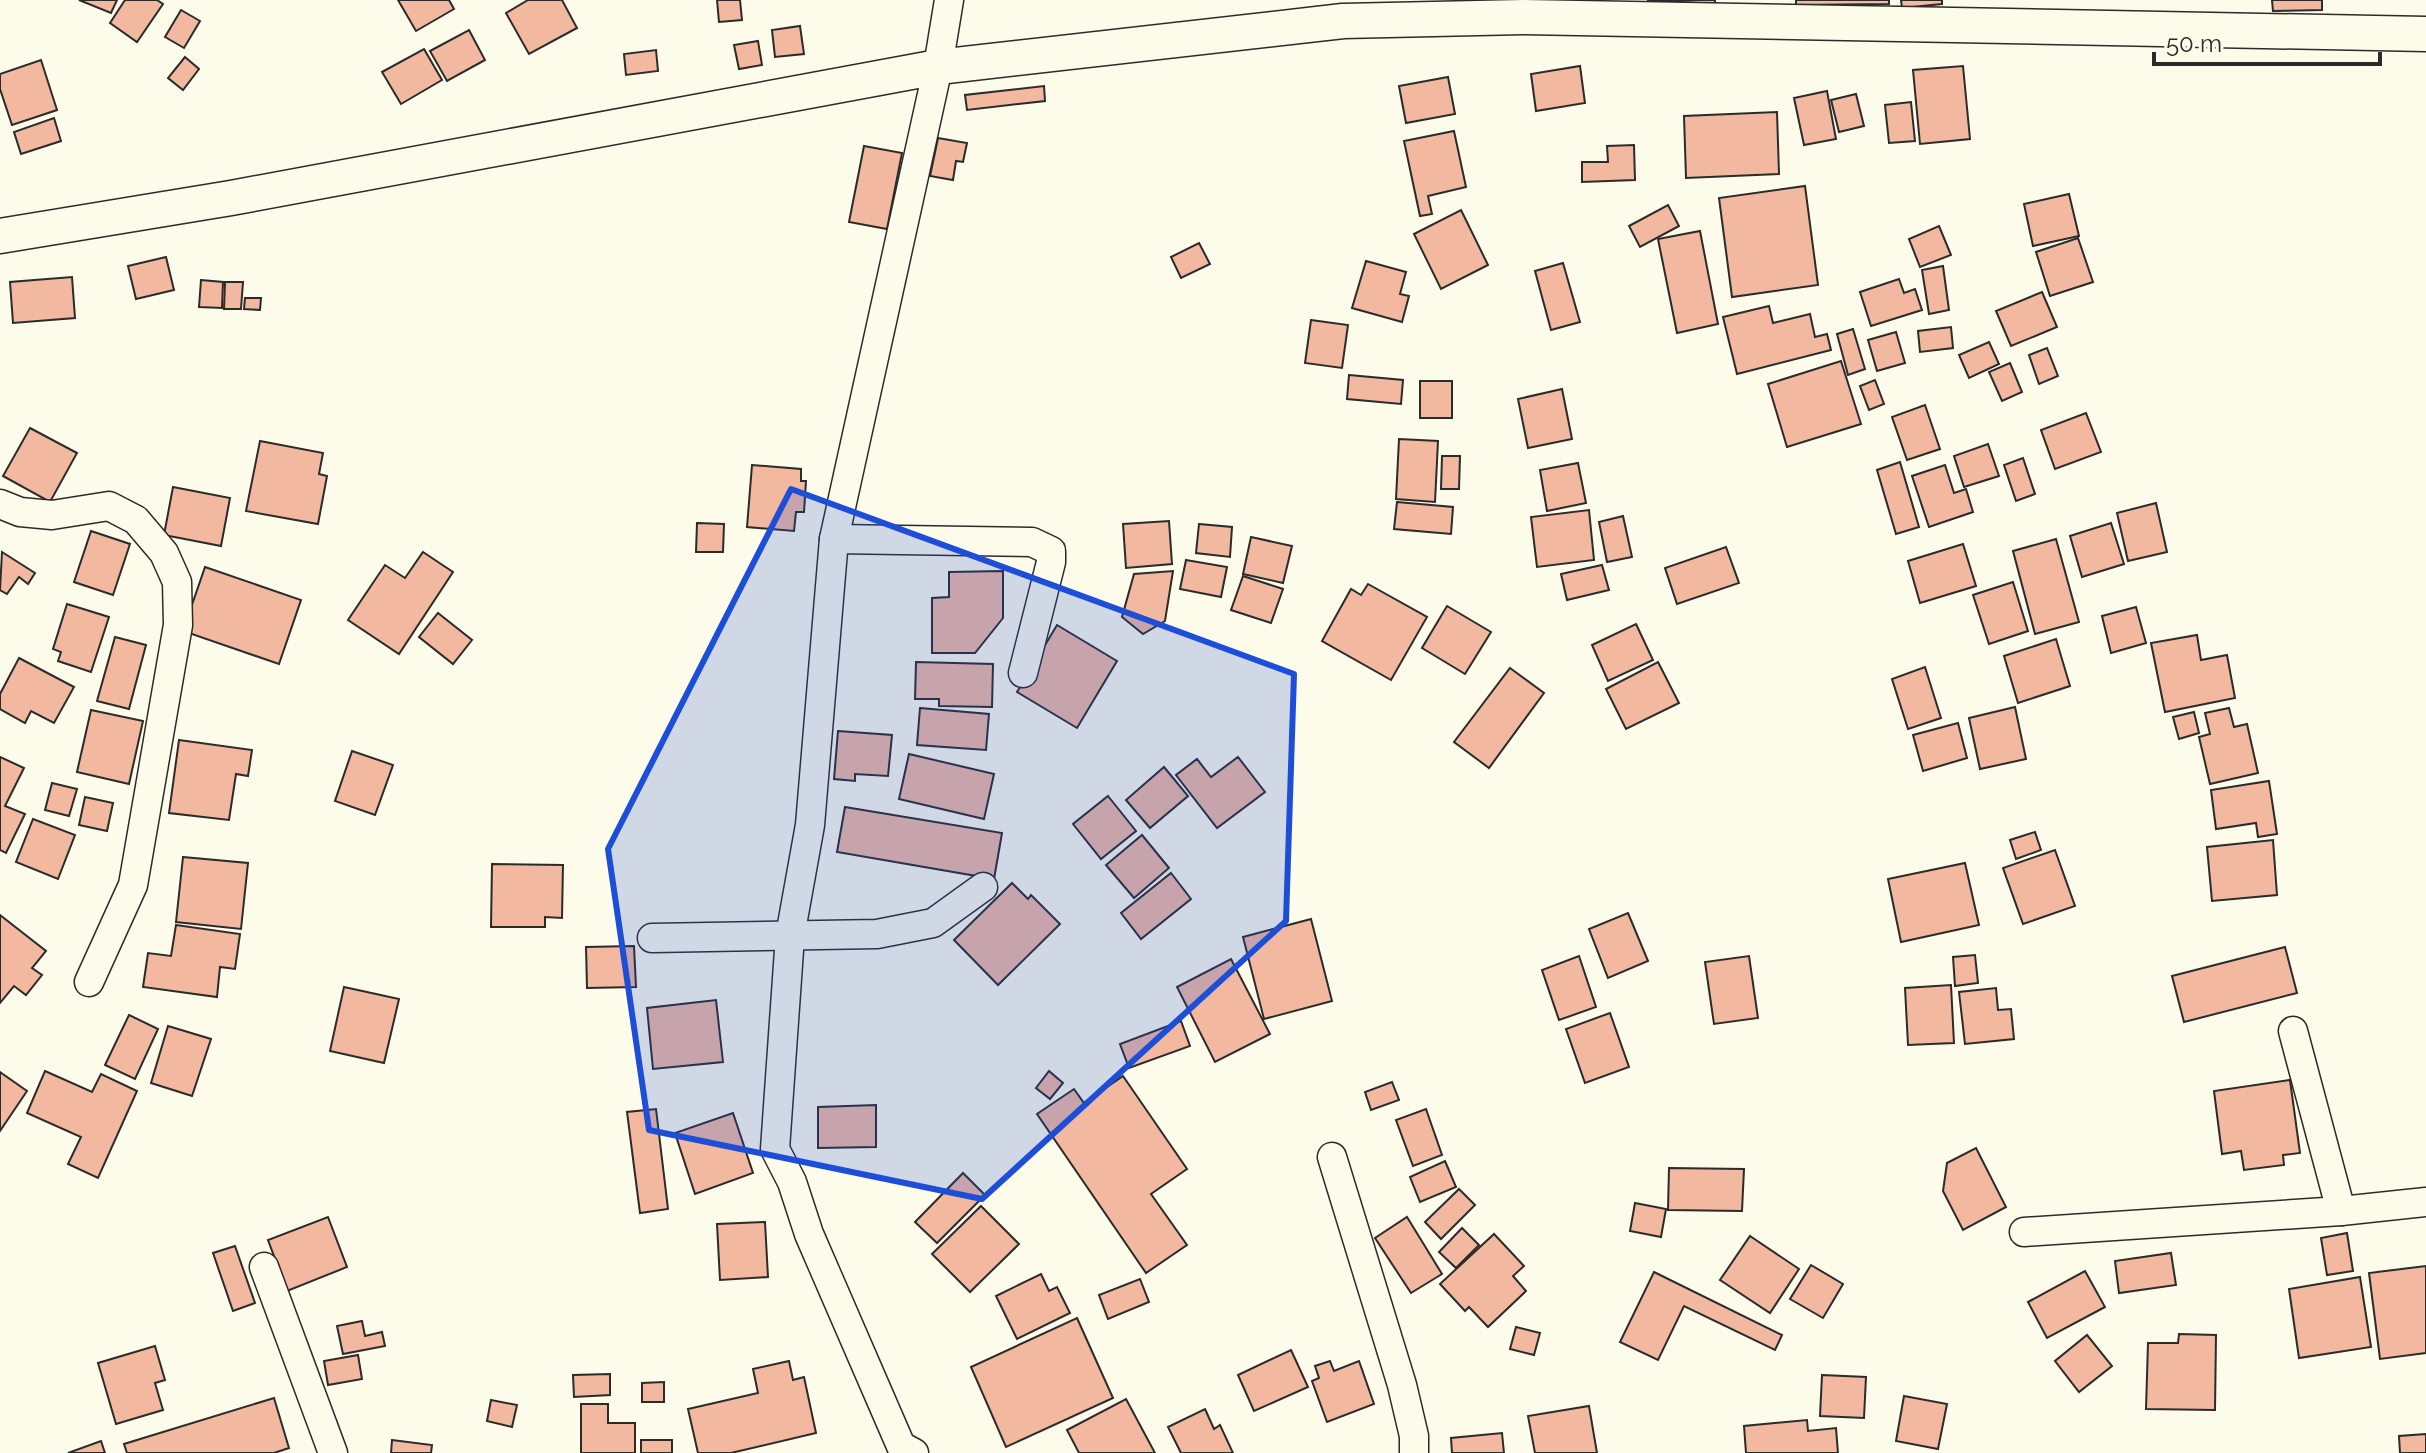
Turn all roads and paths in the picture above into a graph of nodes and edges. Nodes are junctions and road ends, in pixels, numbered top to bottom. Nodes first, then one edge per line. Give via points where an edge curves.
1 (949, 0) edge
2 (2426, 34) edge
3 (938, 67) junction
4 (0, 236) edge
5 (0, 504) edge
6 (834, 539) junction
7 (1023, 673) dead end
8 (983, 887) dead end
9 (790, 936) junction
10 (652, 938) dead end
11 (89, 982) dead end
12 (2293, 1031) dead end
13 (1332, 1157) dead end
14 (2426, 1202) edge
15 (2341, 1211) junction
16 (2024, 1232) dead end
17 (264, 1267) dead end
18 (333, 1453) edge
19 (914, 1453) edge
20 (1414, 1453) edge

1 - 3 street
2 - 3 street via 1493,17 1343,21
3 - 4 street
3 - 6 street
5 - 11 street via 52,515 109,506 136,520 164,553 177,582 178,625 133,885
6 - 7 street via 1044,546 1051,551 1051,562
6 - 9 street via 810,825
8 - 9 street via 933,923 877,934
9 - 10 street
9 - 19 street via 775,1149 901,1446
12 - 15 street
13 - 20 street via 1402,1385
14 - 15 street
15 - 16 street
17 - 18 street

